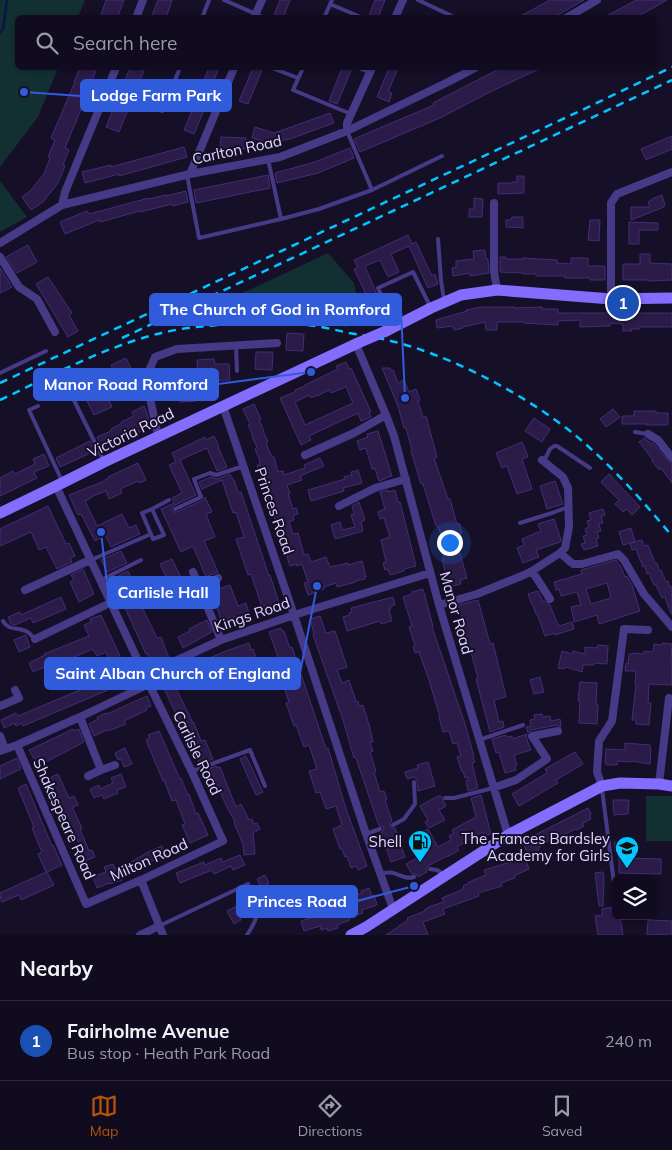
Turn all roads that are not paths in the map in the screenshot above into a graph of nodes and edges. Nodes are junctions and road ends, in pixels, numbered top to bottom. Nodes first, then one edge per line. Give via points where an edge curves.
1 (143, 0) edge
2 (209, 0) edge
3 (224, 0) edge
4 (262, 0) edge
5 (403, 0) edge
6 (418, 0) edge
7 (597, 0) edge
8 (331, 2) edge
9 (137, 15) edge
10 (203, 15) edge
11 (253, 15) edge
12 (255, 15) edge
13 (325, 15) edge
14 (357, 15) edge
15 (396, 15) edge
16 (450, 15) edge
17 (571, 15) edge
18 (115, 70) edge
19 (179, 70) edge
20 (233, 70) edge
21 (277, 70) edge
22 (301, 70) edge
23 (371, 70) edge
24 (471, 70) edge
25 (298, 78) junction
26 (175, 81) junction
27 (221, 98) junction
28 (162, 111) dead end
29 (351, 114) junction
30 (347, 131) junction
31 (442, 156) dead end
32 (268, 159) junction
33 (672, 172) edge
34 (188, 174) junction
35 (372, 190) junction
36 (494, 202) dead end
37 (62, 205) junction
38 (281, 219) junction
39 (438, 239) dead end
40 (0, 243) edge
41 (0, 257) edge
42 (497, 290) junction
43 (672, 298) edge
44 (611, 299) junction
45 (445, 302) junction
46 (431, 308) junction
47 (390, 328) junction
48 (55, 332) dead end
49 (276, 343) dead end
50 (357, 343) junction
51 (236, 346) junction
52 (46, 352) dead end
53 (237, 371) dead end
54 (0, 373) edge
55 (63, 378) dead end
56 (38, 406) dead end
57 (223, 406) junction
58 (386, 415) junction
59 (635, 432) dead end
60 (648, 434) joint
61 (158, 436) junction
62 (305, 455) dead end
63 (672, 458) edge
64 (543, 460) joint
65 (104, 462) junction
66 (244, 466) junction
67 (590, 468) dead end
68 (406, 479) junction
69 (60, 485) junction
70 (169, 500) dead end
71 (339, 506) dead end
72 (569, 507) junction
73 (152, 508) junction
74 (175, 509) dead end
75 (0, 513) edge
76 (520, 523) dead end
77 (151, 534) junction
78 (560, 553) junction
79 (90, 560) junction
80 (142, 560) dead end
81 (193, 572) dead end
82 (532, 572) junction
83 (430, 573) junction
84 (218, 578) dead end
85 (100, 580) junction
86 (199, 587) junction
87 (25, 590) dead end
88 (550, 599) dead end
89 (110, 603) junction
90 (439, 605) junction
91 (294, 615) junction
92 (3, 620) dead end
93 (672, 627) edge
94 (648, 630) dead end
95 (35, 639) joint
96 (221, 640) junction
97 (145, 675) junction
98 (149, 684) junction
99 (15, 690) dead end
100 (669, 698) dead end
101 (0, 706) edge
102 (80, 717) junction
103 (523, 725) dead end
104 (558, 730) dead end
105 (0, 736) edge
106 (479, 740) junction
107 (17, 745) junction
108 (3, 750) edge
109 (115, 765) dead end
110 (102, 770) junction
111 (192, 772) junction
112 (88, 776) dead end
113 (414, 782) dead end
114 (659, 784) junction
115 (265, 786) dead end
116 (602, 786) junction
117 (672, 786) edge
118 (493, 788) junction
119 (446, 798) dead end
120 (393, 825) dead end
121 (380, 829) dead end
122 (366, 834) junction
123 (508, 835) junction
124 (224, 842) joint
125 (430, 869) dead end
126 (380, 874) junction
127 (444, 875) junction
128 (613, 875) edge
129 (414, 877) dead end
130 (141, 880) junction
131 (248, 884) dead end
132 (249, 893) dead end
133 (86, 904) joint
134 (393, 910) junction
135 (159, 926) junction
136 (140, 935) edge
137 (163, 935) edge
138 (247, 935) edge
139 (351, 935) edge

1 - 9 street
2 - 10 lane
3 - 11 lane
4 - 12 street
5 - 15 street
6 - 16 lane
7 - 17 street
8 - 13 lane
8 - 14 lane
18 - 37 street
19 - 26 lane
20 - 27 street
21 - 25 lane
22 - 25 lane
23 - 29 street
24 - 30 street, Carlton Road
25 - 29 lane via 293,90
26 - 27 lane
26 - 28 lane
27 - 34 street
29 - 30 street
30 - 32 street, Carlton Road
30 - 35 lane
31 - 35 lane
32 - 34 street, Carlton Road
32 - 38 lane
33 - 44 street via 618,194 610,203
34 - 37 street, Carlton Road
34 - 38 lane via 200,238
35 - 38 lane
36 - 42 street
37 - 40 street, Carlton Road
39 - 45 lane
41 - 48 street via 19,287 37,299
42 - 44 street, Victoria Road
42 - 45 street, Victoria Road via 461,295
43 - 44 street, Victoria Road
45 - 46 street, Victoria Road
46 - 47 street, Victoria Road
46 - 47 lane via 413,272 378,288
47 - 50 street, Victoria Road, bridge
49 - 51 street
50 - 57 street, Victoria Road
50 - 58 street, Manor Road
51 - 53 lane
51 - 61 street via 177,349 155,357 147,375
52 - 54 lane
55 - 65 lane
56 - 69 lane via 29,410
57 - 61 street, Victoria Road
57 - 66 street, Princes Road
58 - 62 street
58 - 68 street, Manor Road
59 - 60 lane
60 - 63 street via 658,440
61 - 65 street, Victoria Road
64 - 67 lane via 550,449 557,446
64 - 72 street via 563,477 568,488
65 - 69 street, Victoria Road
66 - 74 lane via 194,479 201,497
66 - 91 street, Princes Road
68 - 71 street via 376,488
68 - 83 street, Manor Road
69 - 75 street, Victoria Road
69 - 79 street, Carlisle Road
70 - 73 lane
72 - 76 lane
72 - 78 street via 569,527
73 - 77 lane via 142,513
73 - 77 lane via 164,535 153,539
77 - 79 lane
78 - 82 street
78 - 93 street via 573,564 618,554 644,594
79 - 85 street, Carlisle Road
79 - 87 street
80 - 85 lane
81 - 86 street
82 - 88 street
82 - 90 street
83 - 90 street, Manor Road
83 - 91 street, Kings Road
84 - 86 street
85 - 89 street, Carlisle Road
86 - 96 street
89 - 95 street
89 - 97 street, Carlisle Road
90 - 106 street, Manor Road
91 - 96 street, Kings Road
91 - 122 street, Princes Road
92 - 95 lane via 10,628 30,633
94 - 116 street via 624,629 612,721 599,741 597,772
96 - 97 street, Kings Road
97 - 98 street, Carlisle Road
98 - 102 street
98 - 111 street, Carlisle Road
99 - 101 street via 19,698
100 - 114 street
102 - 107 street
102 - 110 street
103 - 106 lane
104 - 118 street via 532,736 547,759 516,780
105 - 108 street
106 - 118 street, Manor Road
107 - 108 street
107 - 133 street, Shakespeare Road
109 - 110 street
110 - 112 street
111 - 115 lane via 250,750
111 - 124 street, Carlisle Road
113 - 120 lane via 415,804 404,819
114 - 116 street
114 - 117 street
116 - 123 street
116 - 128 lane
118 - 119 lane
118 - 123 street, Manor Road
121 - 122 lane
122 - 126 street, Princes Road
123 - 127 street
124 - 130 street, Milton Road
125 - 127 lane
126 - 129 lane via 391,872
126 - 134 street, Princes Road
127 - 134 street
130 - 133 street, Milton Road
130 - 135 street
131 - 135 lane
132 - 138 lane via 258,915
134 - 139 street via 368,930
135 - 136 street
135 - 137 street

